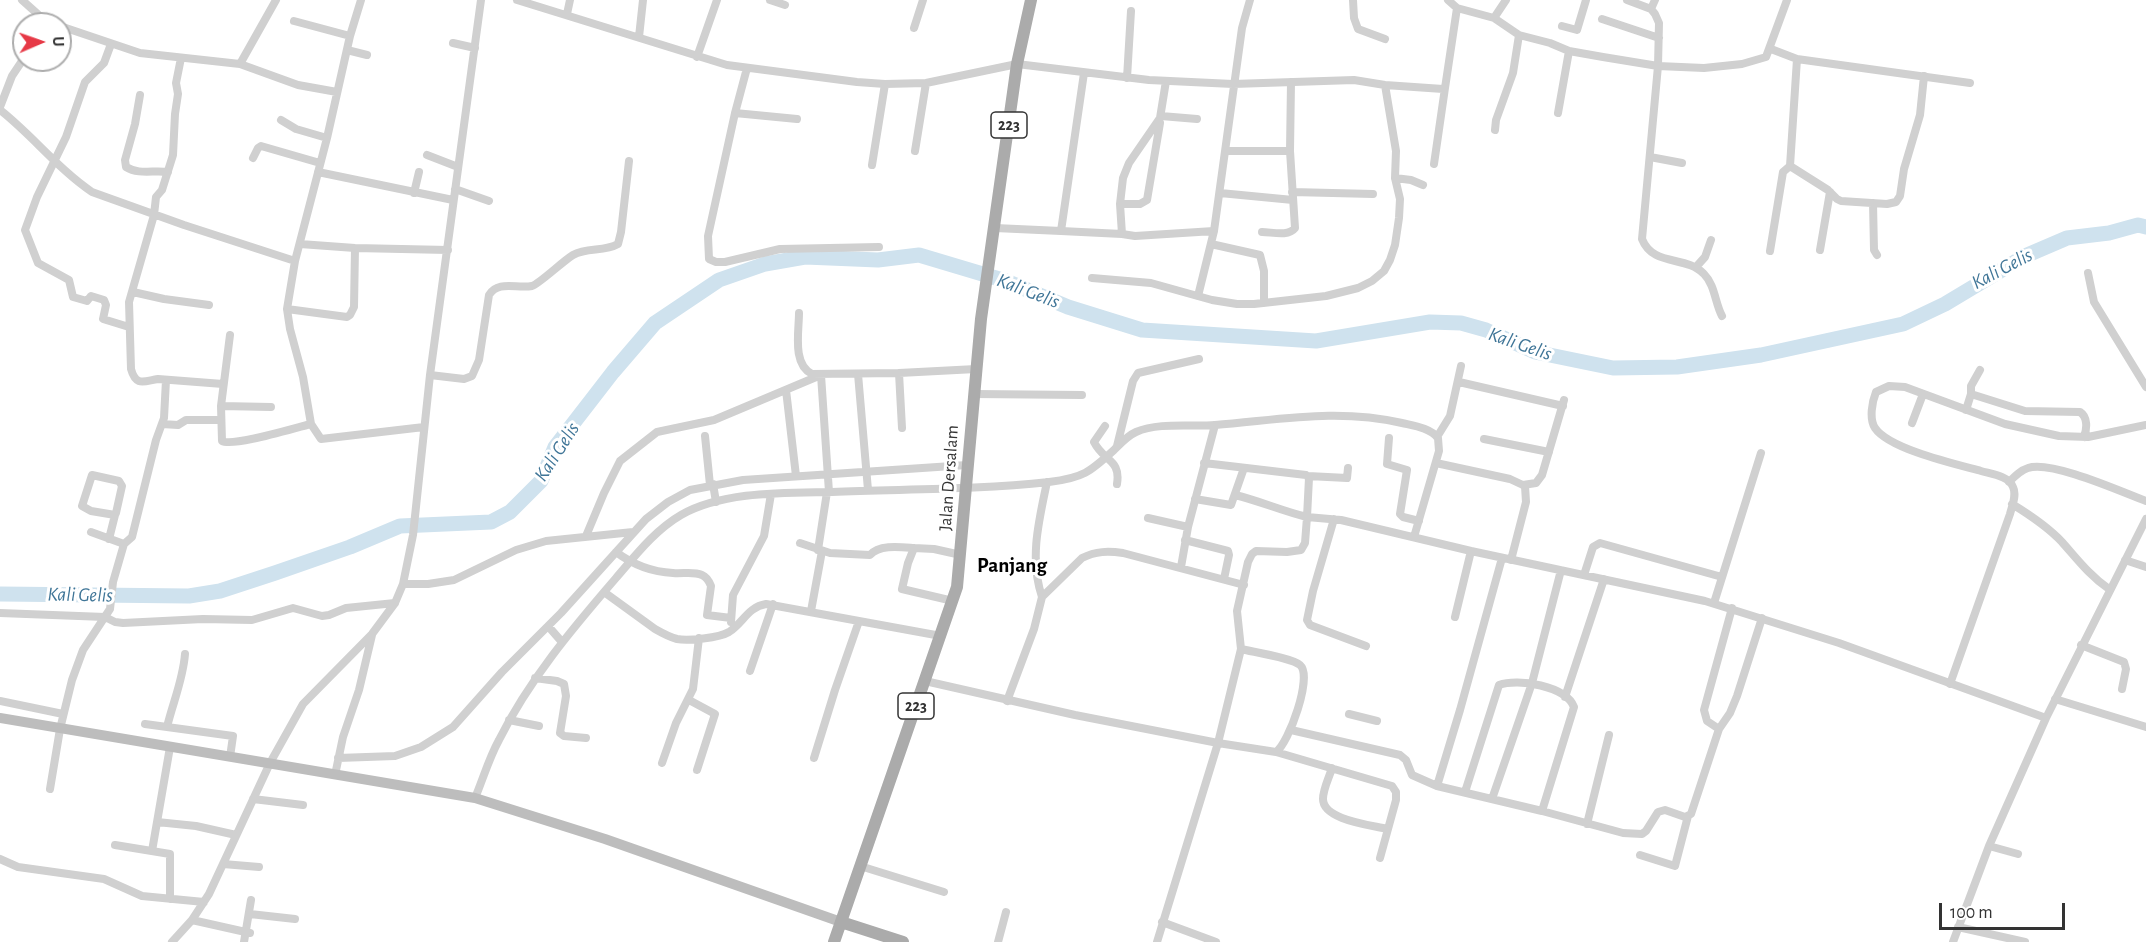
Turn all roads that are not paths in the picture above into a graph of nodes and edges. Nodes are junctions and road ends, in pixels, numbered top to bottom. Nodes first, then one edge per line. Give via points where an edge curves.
1 (22, 0) edge
2 (276, 0) edge
3 (361, 0) edge
4 (481, 0) edge
5 (517, 0) edge
6 (570, 0) edge
7 (643, 0) edge
8 (717, 0) edge
9 (770, 0) edge
10 (922, 0) edge
11 (1031, 0) edge
12 (1250, 0) edge
13 (1353, 0) edge
14 (1448, 0) edge
15 (1506, 0) edge
16 (1586, 0) edge
17 (1627, 0) edge
18 (1655, 0) edge
19 (1787, 0) edge
20 (785, 5) dead end
21 (1457, 9) junction
22 (1651, 9) junction
23 (1131, 11) dead end
24 (32, 12) edge
25 (567, 14) junction
26 (1494, 18) junction
27 (1602, 20) dead end
28 (294, 21) dead end
29 (1562, 26) dead end
30 (914, 28) dead end
31 (72, 30) edge
32 (1519, 35) junction
33 (350, 36) junction
34 (639, 37) junction
35 (1659, 38) junction
36 (1385, 39) dead end
37 (453, 43) dead end
38 (111, 44) junction
39 (476, 48) junction
40 (1771, 49) junction
41 (347, 50) junction
42 (1569, 51) junction
43 (367, 55) dead end
44 (697, 57) junction
45 (181, 58) junction
46 (1797, 59) junction
47 (240, 64) junction
48 (1017, 64) junction
49 (1658, 66) junction
50 (747, 68) junction
51 (15, 72) edge
52 (1084, 73) junction
53 (1924, 76) junction
54 (1126, 78) junction
55 (1166, 81) junction
56 (1291, 81) junction
57 (926, 83) junction
58 (1970, 83) dead end
59 (885, 84) junction
60 (1233, 84) junction
61 (1385, 85) junction
62 (1445, 88) junction
63 (337, 92) junction
64 (140, 95) dead end
65 (0, 109) edge
66 (735, 113) junction
67 (1558, 113) dead end
68 (1161, 117) junction
69 (797, 119) dead end
70 (1197, 119) dead end
71 (281, 120) dead end
72 (1496, 130) dead end
73 (327, 138) junction
74 (915, 151) dead end
75 (1226, 151) junction
76 (1290, 151) junction
77 (427, 155) dead end
78 (1650, 157) junction
79 (253, 158) dead end
80 (56, 161) junction
81 (629, 161) dead end
82 (1434, 164) dead end
83 (1682, 164) dead end
84 (872, 165) dead end
85 (1790, 166) junction
86 (319, 167) junction
87 (458, 167) junction
88 (168, 172) junction
89 (419, 172) dead end
90 (1395, 178) junction
91 (1424, 185) dead end
92 (455, 189) junction
93 (1830, 192) junction
94 (414, 193) junction
95 (1220, 194) junction
96 (1373, 194) dead end
97 (1293, 196) junction
98 (453, 200) junction
99 (489, 201) dead end
100 (1873, 203) junction
101 (1119, 204) junction
102 (154, 215) junction
103 (995, 228) junction
104 (1061, 231) junction
105 (1214, 231) junction
106 (1262, 232) dead end
107 (1122, 234) junction
108 (1711, 240) dead end
109 (300, 244) junction
110 (1211, 244) junction
111 (879, 247) dead end
112 (355, 248) junction
113 (448, 250) junction
114 (1821, 250) dead end
115 (1770, 251) dead end
116 (1877, 255) dead end
117 (295, 261) junction
118 (1696, 267) junction
119 (2088, 273) dead end
120 (1092, 278) dead end
121 (133, 292) junction
122 (1198, 296) junction
123 (1264, 303) junction
124 (209, 305) dead end
125 (287, 309) junction
126 (800, 313) dead end
127 (1722, 316) dead end
128 (129, 327) junction
129 (230, 335) dead end
130 (1199, 359) dead end
131 (1461, 366) dead end
132 (976, 369) junction
133 (1980, 370) dead end
134 (858, 374) junction
135 (899, 374) junction
136 (430, 375) junction
137 (821, 375) junction
138 (166, 380) junction
139 (1459, 382) junction
140 (224, 384) junction
141 (2146, 387) edge
142 (786, 390) junction
143 (1923, 393) junction
144 (974, 394) junction
145 (1971, 394) junction
146 (1082, 395) dead end
147 (221, 406) junction
148 (271, 407) dead end
149 (1966, 410) junction
150 (220, 420) junction
151 (1912, 423) dead end
152 (162, 424) junction
153 (311, 424) junction
154 (1215, 425) junction
155 (2146, 425) edge
156 (1105, 426) dead end
157 (424, 427) junction
158 (902, 428) dead end
159 (705, 436) dead end
160 (1437, 437) junction
161 (2084, 437) junction
162 (1389, 438) dead end
163 (1484, 439) dead end
164 (1117, 447) junction
165 (1549, 452) junction
166 (1761, 453) dead end
167 (1106, 458) junction
168 (1204, 463) junction
169 (1436, 463) junction
170 (967, 467) junction
171 (1244, 468) junction
172 (1348, 468) dead end
173 (867, 473) junction
174 (829, 474) junction
175 (796, 476) junction
176 (1308, 476) junction
177 (1047, 482) junction
178 (2009, 482) junction
179 (1117, 484) dead end
180 (1524, 484) junction
181 (712, 485) junction
182 (965, 487) junction
183 (868, 488) junction
184 (828, 492) junction
185 (771, 494) junction
186 (1235, 495) junction
187 (1195, 499) junction
188 (2146, 501) edge
189 (716, 502) junction
190 (2013, 504) junction
191 (115, 515) junction
192 (1307, 517) junction
193 (1148, 518) dead end
194 (1334, 519) junction
195 (2146, 519) edge
196 (1419, 521) junction
197 (1188, 527) junction
198 (91, 532) dead end
199 (633, 532) junction
200 (586, 536) junction
201 (1414, 537) junction
202 (110, 539) junction
203 (1185, 540) junction
204 (800, 543) dead end
205 (124, 544) junction
206 (915, 548) junction
207 (820, 551) junction
208 (1471, 551) junction
209 (617, 552) junction
210 (961, 555) junction
211 (1502, 558) junction
212 (1511, 560) junction
213 (2125, 560) junction
214 (629, 562) junction
215 (1181, 567) junction
216 (2146, 567) edge
217 (1561, 570) junction
218 (1584, 575) junction
219 (1722, 577) junction
220 (1224, 579) junction
221 (1605, 579) junction
222 (403, 584) junction
223 (1244, 585) junction
224 (2109, 589) junction
225 (604, 592) junction
226 (1042, 597) junction
227 (953, 601) junction
228 (395, 603) junction
229 (1714, 603) junction
230 (773, 604) junction
231 (1732, 609) junction
232 (811, 611) junction
233 (0, 613) edge
234 (105, 617) junction
235 (1455, 617) dead end
236 (731, 618) junction
237 (1762, 618) junction
238 (859, 621) junction
239 (551, 629) junction
240 (731, 630) junction
241 (372, 634) junction
242 (941, 636) junction
243 (699, 638) junction
244 (562, 642) junction
245 (2081, 645) junction
246 (1366, 646) dead end
247 (1241, 649) junction
248 (185, 654) dead end
249 (750, 672) dead end
250 (535, 678) junction
251 (925, 681) junction
252 (1532, 683) junction
253 (1950, 684) junction
254 (2122, 689) dead end
255 (1565, 697) junction
256 (2055, 699) junction
257 (688, 700) junction
258 (0, 701) edge
259 (1007, 701) junction
260 (63, 714) junction
261 (1349, 714) dead end
262 (0, 718) edge
263 (2046, 718) junction
264 (509, 720) junction
265 (1377, 721) dead end
266 (145, 724) dead end
267 (539, 726) dead end
268 (167, 727) junction
269 (2146, 727) edge
270 (60, 729) junction
271 (1719, 729) junction
272 (1291, 730) junction
273 (1609, 735) dead end
274 (586, 738) dead end
275 (1218, 743) junction
276 (170, 747) junction
277 (1276, 752) junction
278 (230, 757) junction
279 (339, 758) junction
280 (814, 758) dead end
281 (270, 763) junction
282 (662, 763) dead end
283 (1332, 768) junction
284 (697, 770) dead end
285 (335, 775) junction
286 (1437, 786) junction
287 (50, 789) dead end
288 (1465, 792) junction
289 (475, 798) junction
290 (253, 799) junction
291 (1492, 799) junction
292 (303, 805) dead end
293 (1542, 811) junction
294 (1688, 816) junction
295 (157, 822) junction
296 (1587, 824) junction
297 (1387, 829) junction
298 (236, 835) junction
299 (115, 845) dead end
300 (1989, 846) junction
301 (152, 851) junction
302 (2018, 854) dead end
303 (1640, 855) dead end
304 (1380, 858) dead end
305 (0, 860) edge
306 (223, 864) junction
307 (860, 866) junction
308 (259, 867) dead end
309 (944, 892) dead end
310 (170, 899) junction
311 (251, 900) dead end
312 (204, 903) junction
313 (1006, 912) dead end
314 (250, 914) junction
315 (295, 919) dead end
316 (192, 921) junction
317 (841, 921) junction
318 (1162, 922) junction
319 (1958, 927) junction
320 (248, 933) junction
321 (2008, 940) edge
322 (172, 942) edge
323 (244, 942) edge
324 (834, 942) edge
325 (903, 942) edge
326 (998, 942) edge
327 (1156, 942) edge
328 (1216, 942) edge
329 (1953, 942) edge
330 (2025, 942) edge

1 - 24 street
2 - 47 street
3 - 33 street
4 - 39 street
5 - 25 street
6 - 25 street
7 - 34 street
8 - 44 street
9 - 20 street
10 - 30 street
11 - 48 main road, Jalan Dersalam / 223
12 - 60 street
13 - 36 street via 1358,29
14 - 21 street
15 - 26 street
16 - 29 street via 1577,30
17 - 22 street
18 - 22 street
19 - 40 street
21 - 26 street
21 - 62 street
22 - 35 street via 1658,18
23 - 54 street
25 - 34 street
26 - 32 street
27 - 35 street
28 - 33 street
31 - 38 street
32 - 42 street
32 - 72 street via 1513,73
33 - 41 street
34 - 44 street
35 - 49 street
37 - 39 street
38 - 45 street via 140,53
38 - 80 street via 101,67 85,82
39 - 87 street
40 - 46 street
40 - 49 street via 1766,57 1742,64 1704,68
41 - 43 street
41 - 63 street
42 - 49 street
42 - 67 street
44 - 50 street
45 - 47 street
45 - 88 street
46 - 53 street
46 - 85 street
47 - 63 street via 298,85
48 - 52 street
48 - 57 street
48 - 103 main road, Jalan Dersalam / 223
49 - 78 street
50 - 59 street
50 - 66 street
51 - 65 street
52 - 54 street
52 - 104 street
53 - 58 street
53 - 100 street via 1920,116 1900,196 1893,204
54 - 55 street
55 - 60 street
55 - 68 street
56 - 60 street
56 - 61 street via 1354,80
56 - 76 street
57 - 59 street
57 - 74 street
59 - 84 street
60 - 75 street
61 - 62 street
61 - 90 street via 1396,151
62 - 82 street
63 - 73 street
64 - 88 street via 126,167 148,173
65 - 80 street
66 - 69 street
66 - 111 street via 708,236 709,259 724,262 780,249
68 - 70 street
68 - 101 street via 1129,164
68 - 101 street via 1147,200
71 - 73 street
73 - 86 street
75 - 76 street
75 - 95 street
76 - 97 street
77 - 87 street
78 - 83 street
78 - 118 street via 1644,244 1657,256
79 - 86 street via 258,148 264,146
80 - 102 street via 92,192
80 - 128 street via 25,227 37,261 69,280 73,297 87,302 91,296 104,300 104,320
81 - 136 street via 618,244 578,252 534,285 493,290 472,376 464,379
85 - 93 street
85 - 115 street via 1782,179
86 - 94 street
86 - 109 street
87 - 92 street
88 - 102 street via 156,197
89 - 94 street
90 - 91 street
90 - 123 street via 1399,218 1395,245 1384,271 1372,281 1344,292
92 - 98 street
92 - 99 street
93 - 100 street via 1841,201
93 - 114 street
94 - 98 street
95 - 97 street
95 - 105 street
96 - 97 street
97 - 106 street via 1294,231
98 - 113 street
100 - 116 street
101 - 107 street
102 - 117 street
102 - 121 street
103 - 104 street
103 - 132 main road, Jalan Dersalam / 223
104 - 107 street
105 - 107 street
105 - 110 street
108 - 118 street via 1705,257
109 - 112 street
109 - 117 street
110 - 122 street
110 - 123 street via 1260,255
112 - 113 street
112 - 125 street via 354,307 350,315
113 - 136 street
117 - 125 street
118 - 127 street via 1710,283
119 - 141 street via 2094,302
120 - 122 street via 1151,283
121 - 124 street
121 - 128 street via 128,307
122 - 123 street via 1237,304
125 - 153 street
126 - 137 street via 800,361 808,373
128 - 138 street via 133,376 146,382
129 - 140 street
130 - 164 street via 1138,373
131 - 139 street
132 - 135 street
132 - 144 main road, Jalan Dersalam / 223
133 - 145 street
134 - 135 street
134 - 137 street
134 - 173 street
135 - 158 street
136 - 157 street
137 - 142 street
137 - 174 street
138 - 140 street
138 - 152 street
139 - 160 street via 1450,416
139 - 165 street via 1563,403
140 - 147 street
142 - 175 street
142 - 200 street via 714,420 657,432 620,461
143 - 149 street
143 - 151 street
143 - 178 street via 1896,386 1878,391 1872,415 1876,430 1899,445
144 - 146 street
144 - 170 main road, Jalan Dersalam / 223
145 - 149 street
145 - 161 street via 2025,411 2083,412
147 - 148 street
147 - 150 street
149 - 161 street via 2031,432
150 - 152 street
150 - 153 street via 222,441 228,444
152 - 205 street via 132,537
153 - 157 street via 321,439
154 - 160 street via 1367,416 1429,430
154 - 164 street via 1141,430
154 - 168 street
155 - 161 street
156 - 167 street via 1095,442
157 - 222 street via 413,535
159 - 181 street
160 - 169 street
162 - 196 street via 1387,464 1407,470 1400,514
163 - 165 street
164 - 167 street
165 - 180 street via 1539,481
166 - 219 street
167 - 177 street via 1085,475
167 - 179 street via 1118,469
168 - 171 street
168 - 187 street
169 - 180 street
169 - 196 street
170 - 173 street
170 - 182 main road, Jalan Dersalam / 223
171 - 176 street
171 - 186 street
172 - 176 street via 1347,478
173 - 174 street
173 - 183 street
174 - 175 street
174 - 184 street
175 - 181 street
176 - 192 street
177 - 182 street
177 - 226 street via 1036,541
178 - 188 street via 2025,469 2038,466 2087,477
178 - 190 street via 2014,491
180 - 212 street via 1526,502
181 - 189 street
181 - 199 street via 690,490 668,502
182 - 183 street
182 - 210 main road, Jalan Dersalam / 223
183 - 184 street
184 - 185 street
184 - 207 street
185 - 189 street
185 - 236 street via 766,530 734,591
186 - 187 street via 1229,505
186 - 192 street
187 - 197 street
189 - 214 street via 672,521
190 - 224 street via 2060,540 2092,578
190 - 253 street
191 - 191 street via 122,483 92,475 82,506
191 - 202 street
192 - 194 street
192 - 223 street via 1301,550 1254,552
193 - 197 street
194 - 201 street
194 - 246 street via 1307,620 1310,625
195 - 213 street
196 - 201 street
197 - 203 street
198 - 202 street
199 - 200 street
199 - 209 street
200 - 222 street via 525,547 445,582
201 - 208 street
202 - 205 street
203 - 215 street
203 - 220 street via 1228,551
204 - 207 street
205 - 234 street
206 - 207 street via 882,549 870,555
206 - 210 street
206 - 227 street via 902,590
207 - 232 street
208 - 211 street
208 - 235 street
209 - 214 street
209 - 239 street
210 - 227 main road, Jalan Dersalam / 223
211 - 212 street
211 - 286 street
212 - 217 street
213 - 216 street
213 - 224 street
214 - 225 street
214 - 236 street via 664,572 702,575 711,586 708,616
215 - 220 street
215 - 226 street via 1123,553 1098,552 1082,558
217 - 218 street
217 - 252 street
218 - 219 street via 1593,547 1600,543
218 - 221 street
219 - 229 street
220 - 223 street
221 - 229 street
221 - 255 street
222 - 228 street
223 - 247 street via 1237,615
224 - 245 street
225 - 243 street via 664,635 683,640
225 - 244 street
226 - 259 street
227 - 242 main road, Jalan Dersalam / 223
228 - 234 street via 346,608 322,616 293,608 252,620 123,623
228 - 241 street
229 - 231 street
230 - 232 street
230 - 240 street via 754,608
230 - 249 street
231 - 237 street
231 - 271 street via 1704,710 1707,721
232 - 238 street
233 - 234 street
234 - 260 street via 83,650
236 - 240 street
237 - 253 street
237 - 271 street via 1737,696
238 - 242 street
238 - 280 street
239 - 244 street
239 - 279 street via 502,672 453,727 432,741 395,756
240 - 243 street
241 - 279 street
241 - 281 street via 303,704
242 - 251 main road, Jalan Dersalam / 223
243 - 257 street
244 - 250 street
245 - 254 street via 2124,662
245 - 256 street
247 - 272 street via 1295,663 1303,669 1301,696
247 - 275 street
248 - 268 street via 182,682
250 - 264 street
250 - 274 street via 564,684 560,733
251 - 259 street
251 - 307 main road, Jalan Dersalam / 223
252 - 255 street
252 - 288 street via 1498,685
252 - 291 street
253 - 263 street
255 - 293 street via 1574,710
256 - 263 street
256 - 269 street
257 - 282 street
257 - 284 street via 715,714
258 - 260 street
259 - 275 street
260 - 270 street
261 - 265 street
262 - 270 main road
263 - 300 street
264 - 267 street
264 - 289 street
266 - 268 street
268 - 278 street via 233,736
270 - 276 main road
270 - 287 street
271 - 294 street
272 - 277 street
272 - 286 street via 1400,755 1412,775
273 - 296 street
275 - 277 street
275 - 318 street
276 - 278 main road
276 - 295 street
277 - 283 street
278 - 281 main road
279 - 285 street
281 - 285 main road
281 - 290 street
283 - 297 street via 1323,801 1326,810
283 - 297 street via 1392,786 1396,800
285 - 289 main road
286 - 288 street
288 - 291 street
289 - 317 main road via 605,838
290 - 292 street
290 - 298 street
291 - 293 street
293 - 296 street
294 - 296 street via 1658,812 1645,833 1639,835
294 - 303 street via 1675,866
295 - 298 street
295 - 301 street
297 - 304 street
298 - 306 street
299 - 301 street
300 - 302 street
300 - 319 street
301 - 310 street via 167,852 170,856
305 - 310 street via 18,867 104,879 142,896
306 - 308 street
306 - 312 street
307 - 309 street
307 - 317 main road, Jalan Dersalam / 223
310 - 312 street
311 - 314 street
312 - 316 street
313 - 326 street
314 - 315 street
314 - 320 street
316 - 320 street
316 - 322 street
317 - 324 main road, Jalan Dersalam
317 - 325 main road
318 - 327 street
318 - 328 street
319 - 321 street
319 - 329 street
320 - 323 street
321 - 330 street

